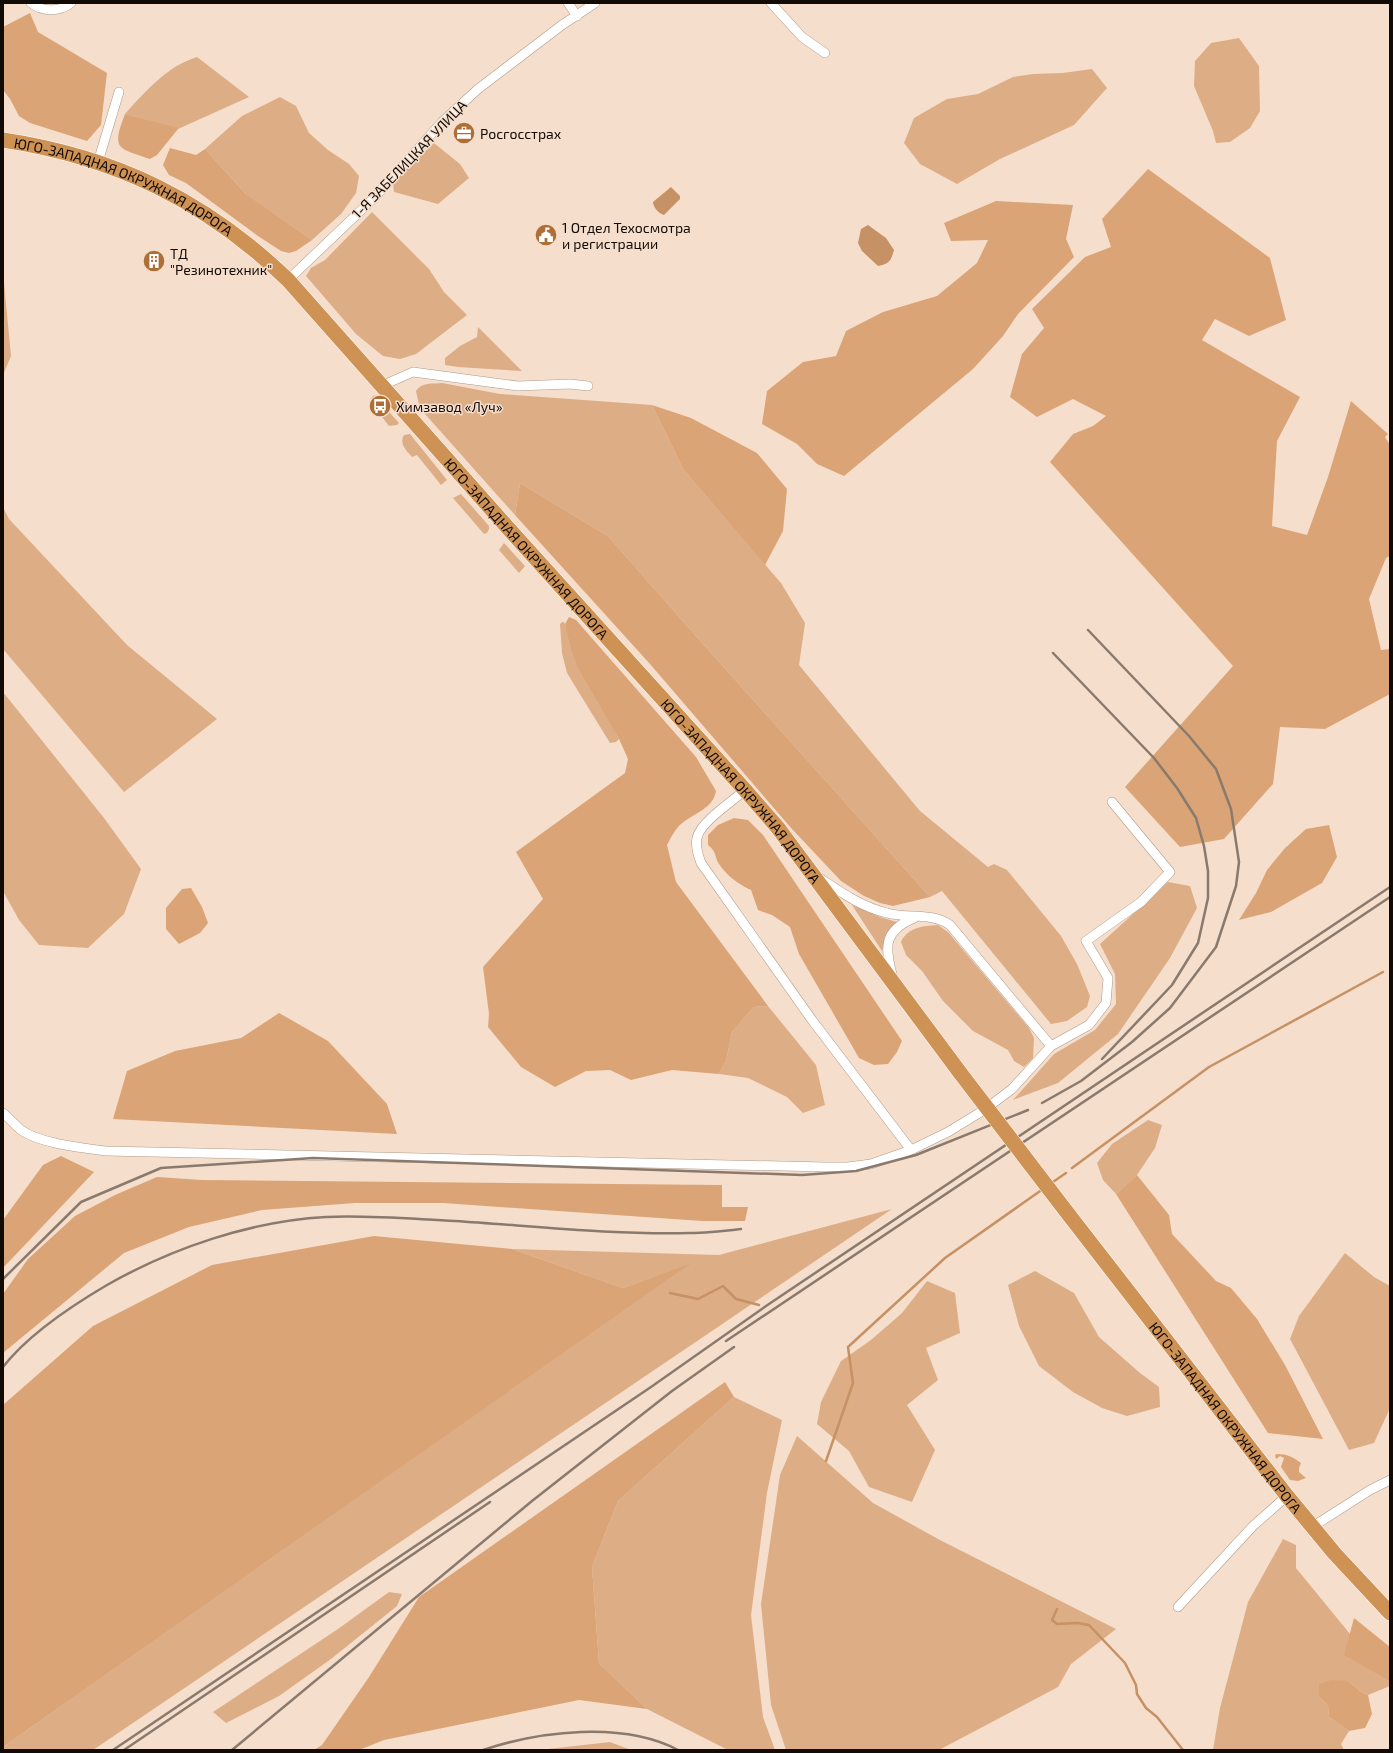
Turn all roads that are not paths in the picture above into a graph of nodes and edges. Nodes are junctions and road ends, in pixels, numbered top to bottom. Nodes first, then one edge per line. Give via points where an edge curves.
1 (31, 3) edge
2 (71, 3) edge
3 (568, 3) edge
4 (594, 3) edge
5 (771, 3) edge
6 (577, 16) junction
7 (825, 53) dead end
8 (118, 92) dead end
9 (3, 140) edge
10 (98, 162) junction
11 (288, 280) junction
12 (381, 386) junction
13 (588, 386) dead end
14 (745, 790) junction
15 (1112, 802) dead end
16 (812, 874) junction
17 (914, 918) junction
18 (895, 987) junction
19 (1051, 1046) junction
20 (3, 1113) edge
21 (911, 1150) junction
22 (1390, 1480) edge
23 (1287, 1496) junction
24 (1312, 1527) junction
25 (1178, 1607) dead end
26 (1390, 1613) edge

1 - 2 street via 37,7 57,10
3 - 6 street
4 - 6 street, 1-Я ЗАБЕЛИЦКАЯ УЛИЦА
5 - 7 street via 802,37
6 - 11 street, 1-Я ЗАБЕЛИЦКАЯ УЛИЦА via 478,90 442,122 374,197
8 - 10 street
9 - 10 highway, ЮГО-ЗАПАДНАЯ ОКРУЖНАЯ ДОРОГА
10 - 11 highway, ЮГО-ЗАПАДНАЯ ОКРУЖНАЯ ДОРОГА via 134,175 198,209 252,248
11 - 12 highway, ЮГО-ЗАПАДНАЯ ОКРУЖНАЯ ДОРОГА
12 - 13 street via 413,372 518,386
12 - 14 highway, ЮГО-ЗАПАДНАЯ ОКРУЖНАЯ ДОРОГА
14 - 16 highway, ЮГО-ЗАПАДНАЯ ОКРУЖНАЯ ДОРОГА via 778,828
14 - 21 street via 699,832 696,846 701,863 812,1020
15 - 19 street via 1170,872 1141,902 1086,941 1108,978 1106,1003 1089,1025
16 - 17 street via 863,905 886,913
16 - 18 highway, ЮГО-ЗАПАДНАЯ ОКРУЖНАЯ ДОРОГА
17 - 18 street via 902,922 889,940 887,954
17 - 19 street via 939,918 956,931
18 - 23 highway, ЮГО-ЗАПАДНАЯ ОКРУЖНАЯ ДОРОГА, bridge via 1068,1215
19 - 21 street via 1006,1093 948,1132
20 - 21 street via 22,1130 48,1141 106,1151 848,1167 871,1164
22 - 24 street
23 - 24 highway, ЮГО-ЗАПАДНАЯ ОКРУЖНАЯ ДОРОГА
23 - 25 street via 1253,1526
24 - 26 highway, ЮГО-ЗАПАДНАЯ ОКРУЖНАЯ ДОРОГА

